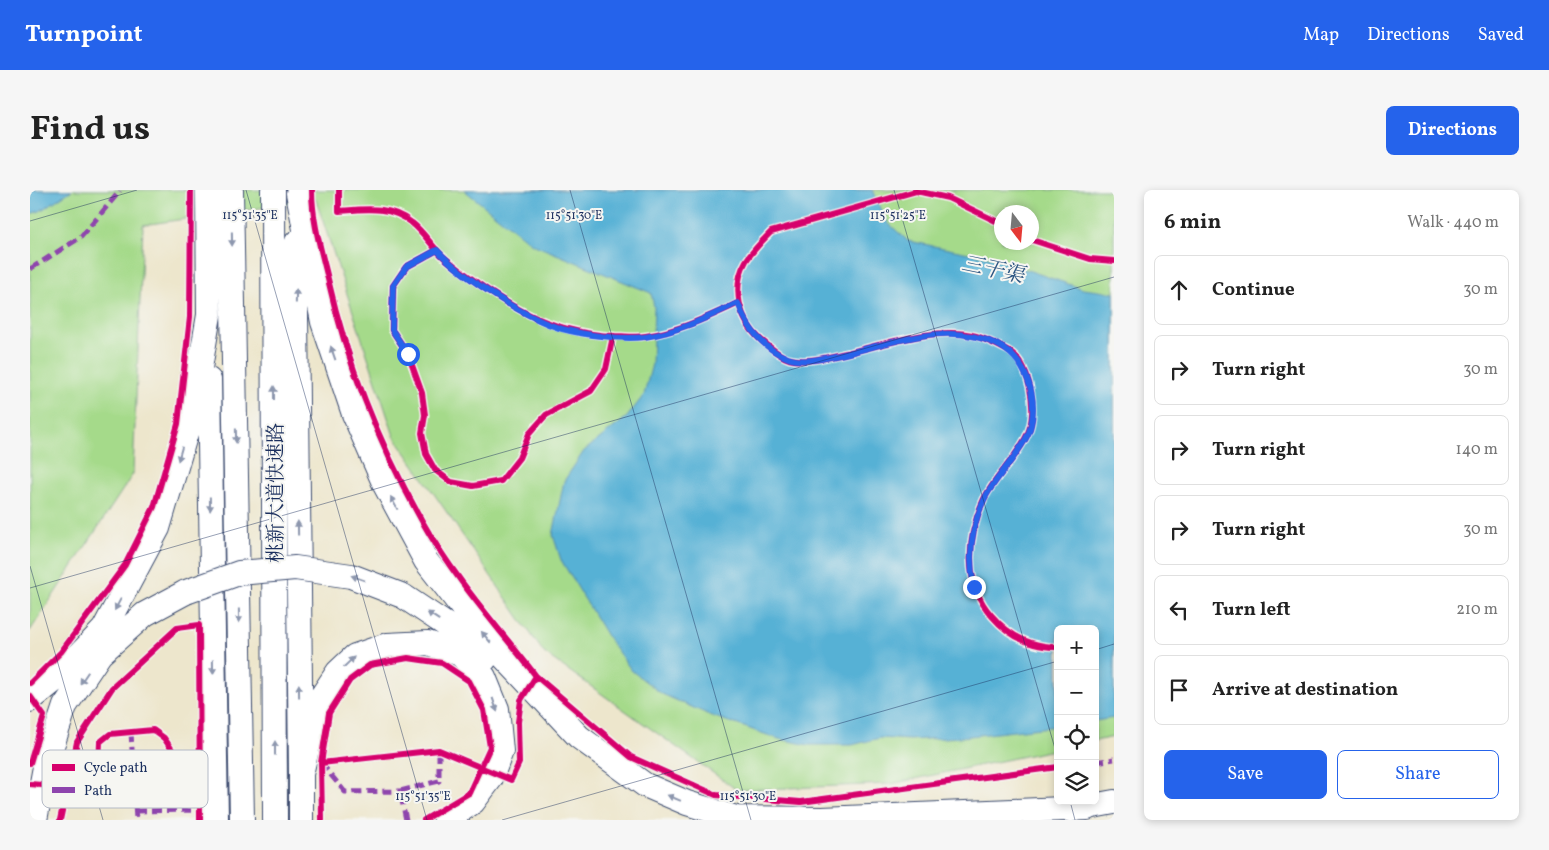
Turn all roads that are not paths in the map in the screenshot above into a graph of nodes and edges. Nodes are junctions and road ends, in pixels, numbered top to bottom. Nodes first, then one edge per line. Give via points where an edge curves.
1 (231, 190) edge
2 (273, 190) edge
3 (298, 192) edge
4 (208, 194) edge
5 (210, 316) junction
6 (30, 700) edge
7 (578, 737) junction
8 (51, 750) edge
9 (301, 774) junction
10 (42, 783) edge
11 (1114, 802) edge
12 (1087, 808) junction
13 (35, 820) edge
14 (216, 820) edge
15 (242, 820) edge
16 (275, 820) edge
17 (301, 820) edge
18 (446, 820) edge
19 (1007, 820) edge

1 -> 15 highway, 桃新大道快速路
16 -> 2 highway, 桃新大道快速路
7 -> 3 highway via 487,638 426,561 385,486 354,414 323,322
9 -> 3 highway via 296,312
4 - 5 highway
5 -> 6 highway via 193,408 158,528 104,629 55,680
5 -> 14 highway
7 -> 8 highway, bridge via 454,630 403,596 351,576 295,568 239,573 186,592 145,614 100,654 65,706
12 -> 7 highway via 822,819 736,818 687,803 645,785
9 - 17 highway
9 -> 18 highway via 318,702 338,672 355,656 388,645 428,642 460,654 484,677 497,709 499,726 501,751 492,778 473,802
10 -> 13 highway, bridge
11 - 12 highway
12 - 19 highway

